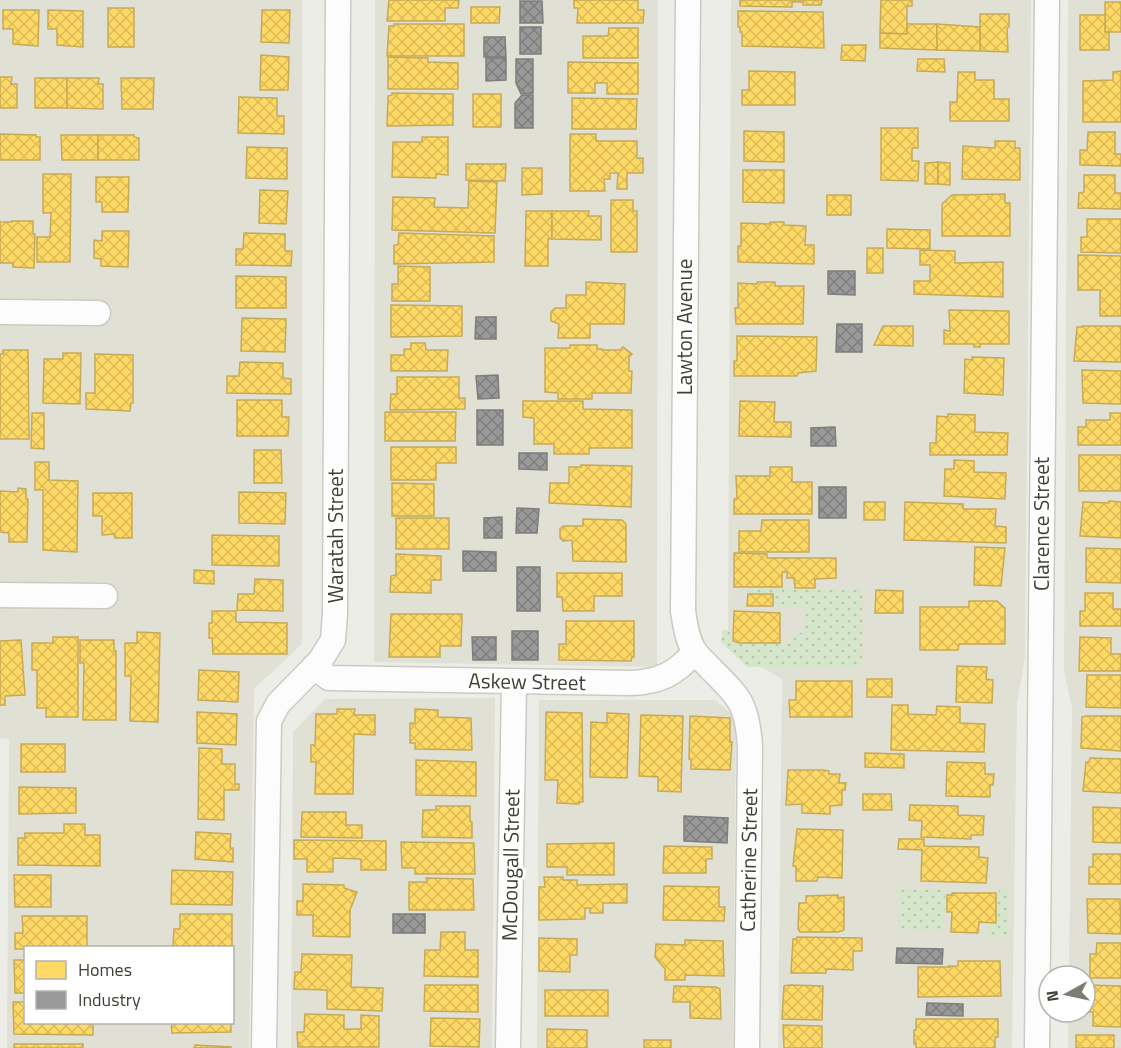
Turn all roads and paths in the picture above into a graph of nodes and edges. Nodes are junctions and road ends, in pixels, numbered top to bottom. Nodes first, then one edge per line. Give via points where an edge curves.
1 (338, 0) edge
2 (688, 0) edge
3 (1047, 0) edge
4 (0, 312) edge
5 (98, 313) dead end
6 (0, 595) edge
7 (105, 596) dead end
8 (695, 652) junction
9 (314, 667) junction
10 (514, 682) junction
11 (264, 1048) edge
12 (508, 1048) edge
13 (747, 1048) edge
14 (1037, 1048) edge

1 - 9 street, Waratah Street via 336,613 333,640
2 - 8 street, Lawton Avenue via 683,611
3 - 14 street, Clarence Street
4 - 5 street
6 - 7 street
8 - 10 street, Askew Street via 671,674 651,682
8 - 13 street, Catherine Street via 743,705 748,723
9 - 10 street, Askew Street via 329,678
9 - 11 street, Waratah Street via 278,704 269,721
10 - 12 street, McDougall Street

